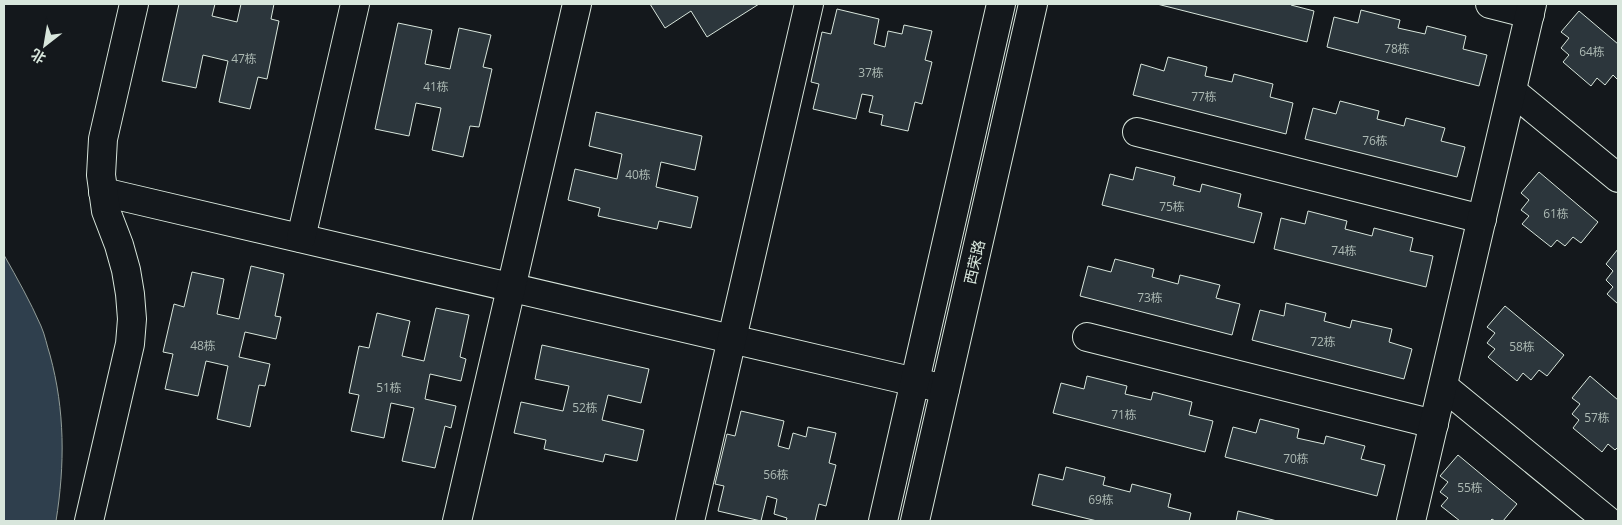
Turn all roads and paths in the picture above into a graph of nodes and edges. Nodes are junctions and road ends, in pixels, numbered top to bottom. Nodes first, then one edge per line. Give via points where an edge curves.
1 (134, 4) edge
2 (355, 4) edge
3 (576, 4) edge
4 (809, 4) edge
5 (1001, 4) edge
6 (1033, 4) edge
7 (1490, 4) edge
8 (1531, 9) edge
9 (1512, 91) junction
10 (1137, 132) dead end
11 (1618, 178) edge
12 (103, 192) junction
13 (1482, 219) junction
14 (301, 238) junction
15 (511, 287) junction
16 (1087, 337) dead end
17 (732, 339) junction
18 (915, 382) junction
19 (1443, 386) junction
20 (945, 389) junction
21 (1434, 424) junction
22 (89, 521) edge
23 (457, 521) edge
24 (690, 521) edge
25 (883, 521) edge
26 (915, 521) edge
27 (1411, 521) edge
28 (1608, 521) edge

1 - 12 street via 103,139 100,175
2 - 14 street
3 - 15 street
4 - 17 street
5 - 18 street, 西荣路
6 - 20 street, 西荣路
7 - 8 street
8 - 9 street
9 - 11 street
9 - 13 street
10 - 13 street
12 - 14 street
12 - 22 street via 126,270 132,319 126,369
13 - 19 street
14 - 15 street
15 - 17 street
15 - 23 street
16 - 21 street
17 - 18 street
17 - 24 street
18 - 20 street
18 - 25 street, 西荣路
19 - 21 street
19 - 28 street
20 - 26 street, 西荣路
21 - 27 street

